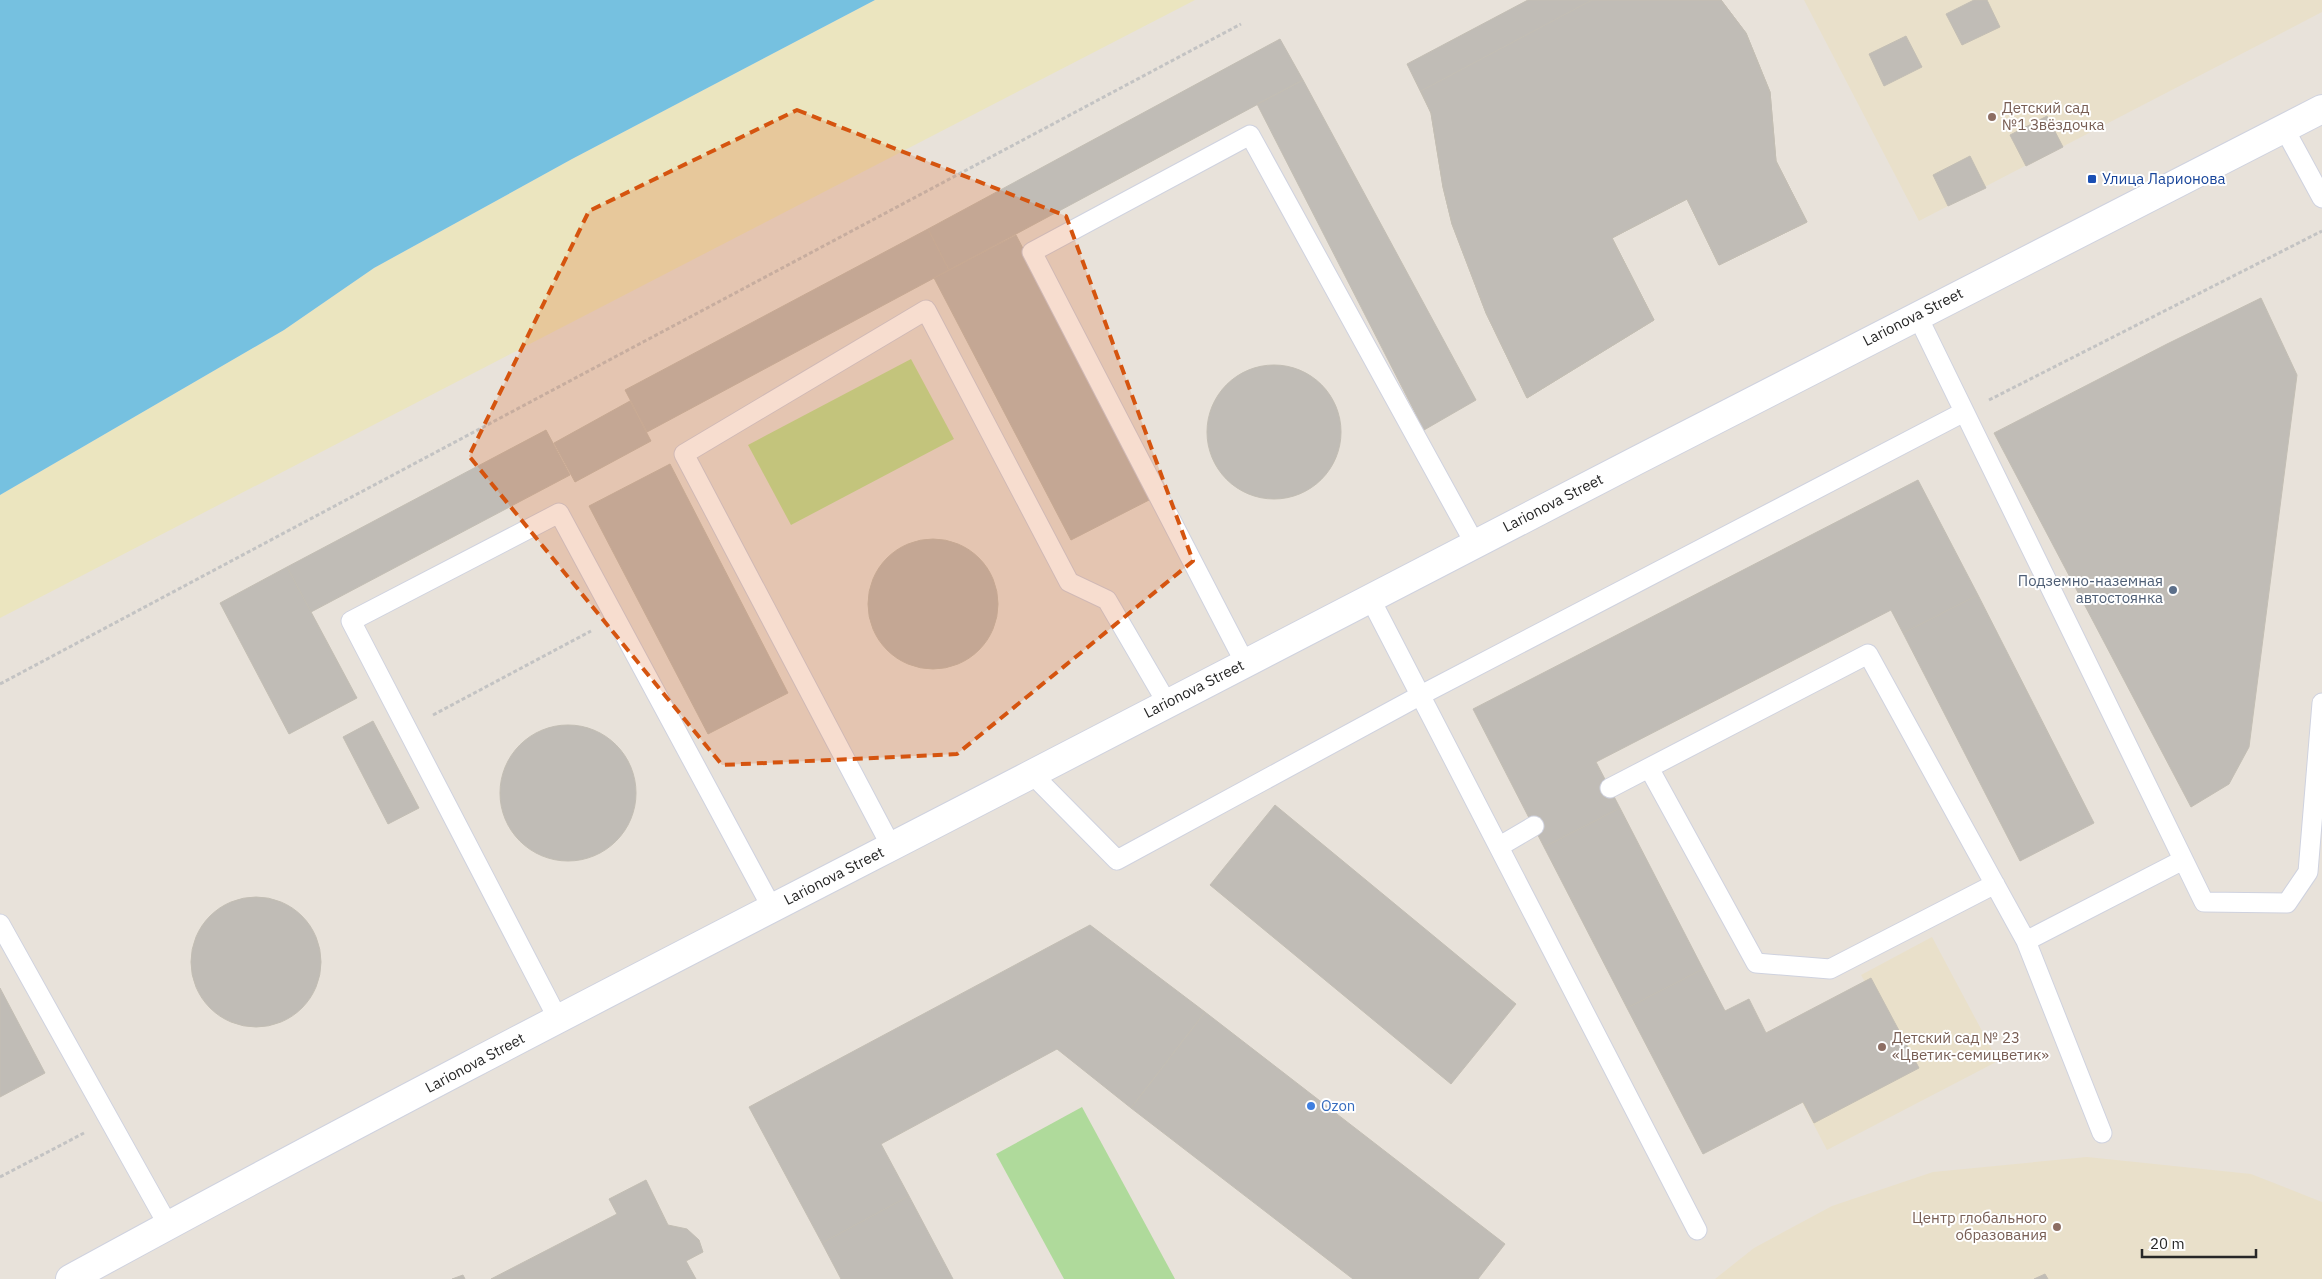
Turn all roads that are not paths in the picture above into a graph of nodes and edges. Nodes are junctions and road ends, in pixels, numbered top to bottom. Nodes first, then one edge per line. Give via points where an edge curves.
1 (2322, 109) edge
2 (2284, 128) junction
3 (2322, 198) edge
4 (1917, 315) junction
5 (1964, 412) junction
6 (1475, 544) junction
7 (1370, 598) junction
8 (1245, 663) junction
9 (1421, 695) junction
10 (2322, 702) edge
11 (1167, 704) junction
12 (1649, 768) junction
13 (1032, 774) junction
14 (1610, 788) dead end
15 (1534, 826) dead end
16 (891, 846) junction
17 (1500, 846) junction
18 (2184, 860) junction
19 (1995, 884) junction
20 (772, 908) junction
21 (0, 924) edge
22 (2026, 941) junction
23 (558, 1019) junction
24 (2102, 1133) dead end
25 (168, 1225) junction
26 (1697, 1230) dead end
27 (70, 1279) edge

1 - 2 street, Larionova Street
2 - 3 lane
2 - 4 street, Larionova Street
4 - 5 lane
4 - 6 street, Larionova Street
5 - 9 lane
5 - 18 lane
6 - 7 street, Larionova Street
6 - 8 lane via 1250,135 1032,252
7 - 8 street, Larionova Street
7 - 9 lane
8 - 11 street, Larionova Street
9 - 13 lane via 1117,860
9 - 17 lane
10 - 18 lane via 2308,872 2287,903 2204,902
11 - 13 street, Larionova Street
11 - 16 lane via 1107,600 1069,582 926,310 684,454
12 - 14 lane
12 - 19 lane via 1756,964 1830,969
12 - 19 lane via 1868,654
13 - 16 street, Larionova Street
15 - 17 lane
16 - 20 street, Larionova Street
17 - 26 lane
18 - 22 lane
19 - 22 lane
20 - 23 street, Larionova Street
20 - 23 lane via 559,513 351,621
21 - 25 lane
22 - 24 lane
23 - 25 street, Larionova Street
25 - 27 street, Larionova Street

